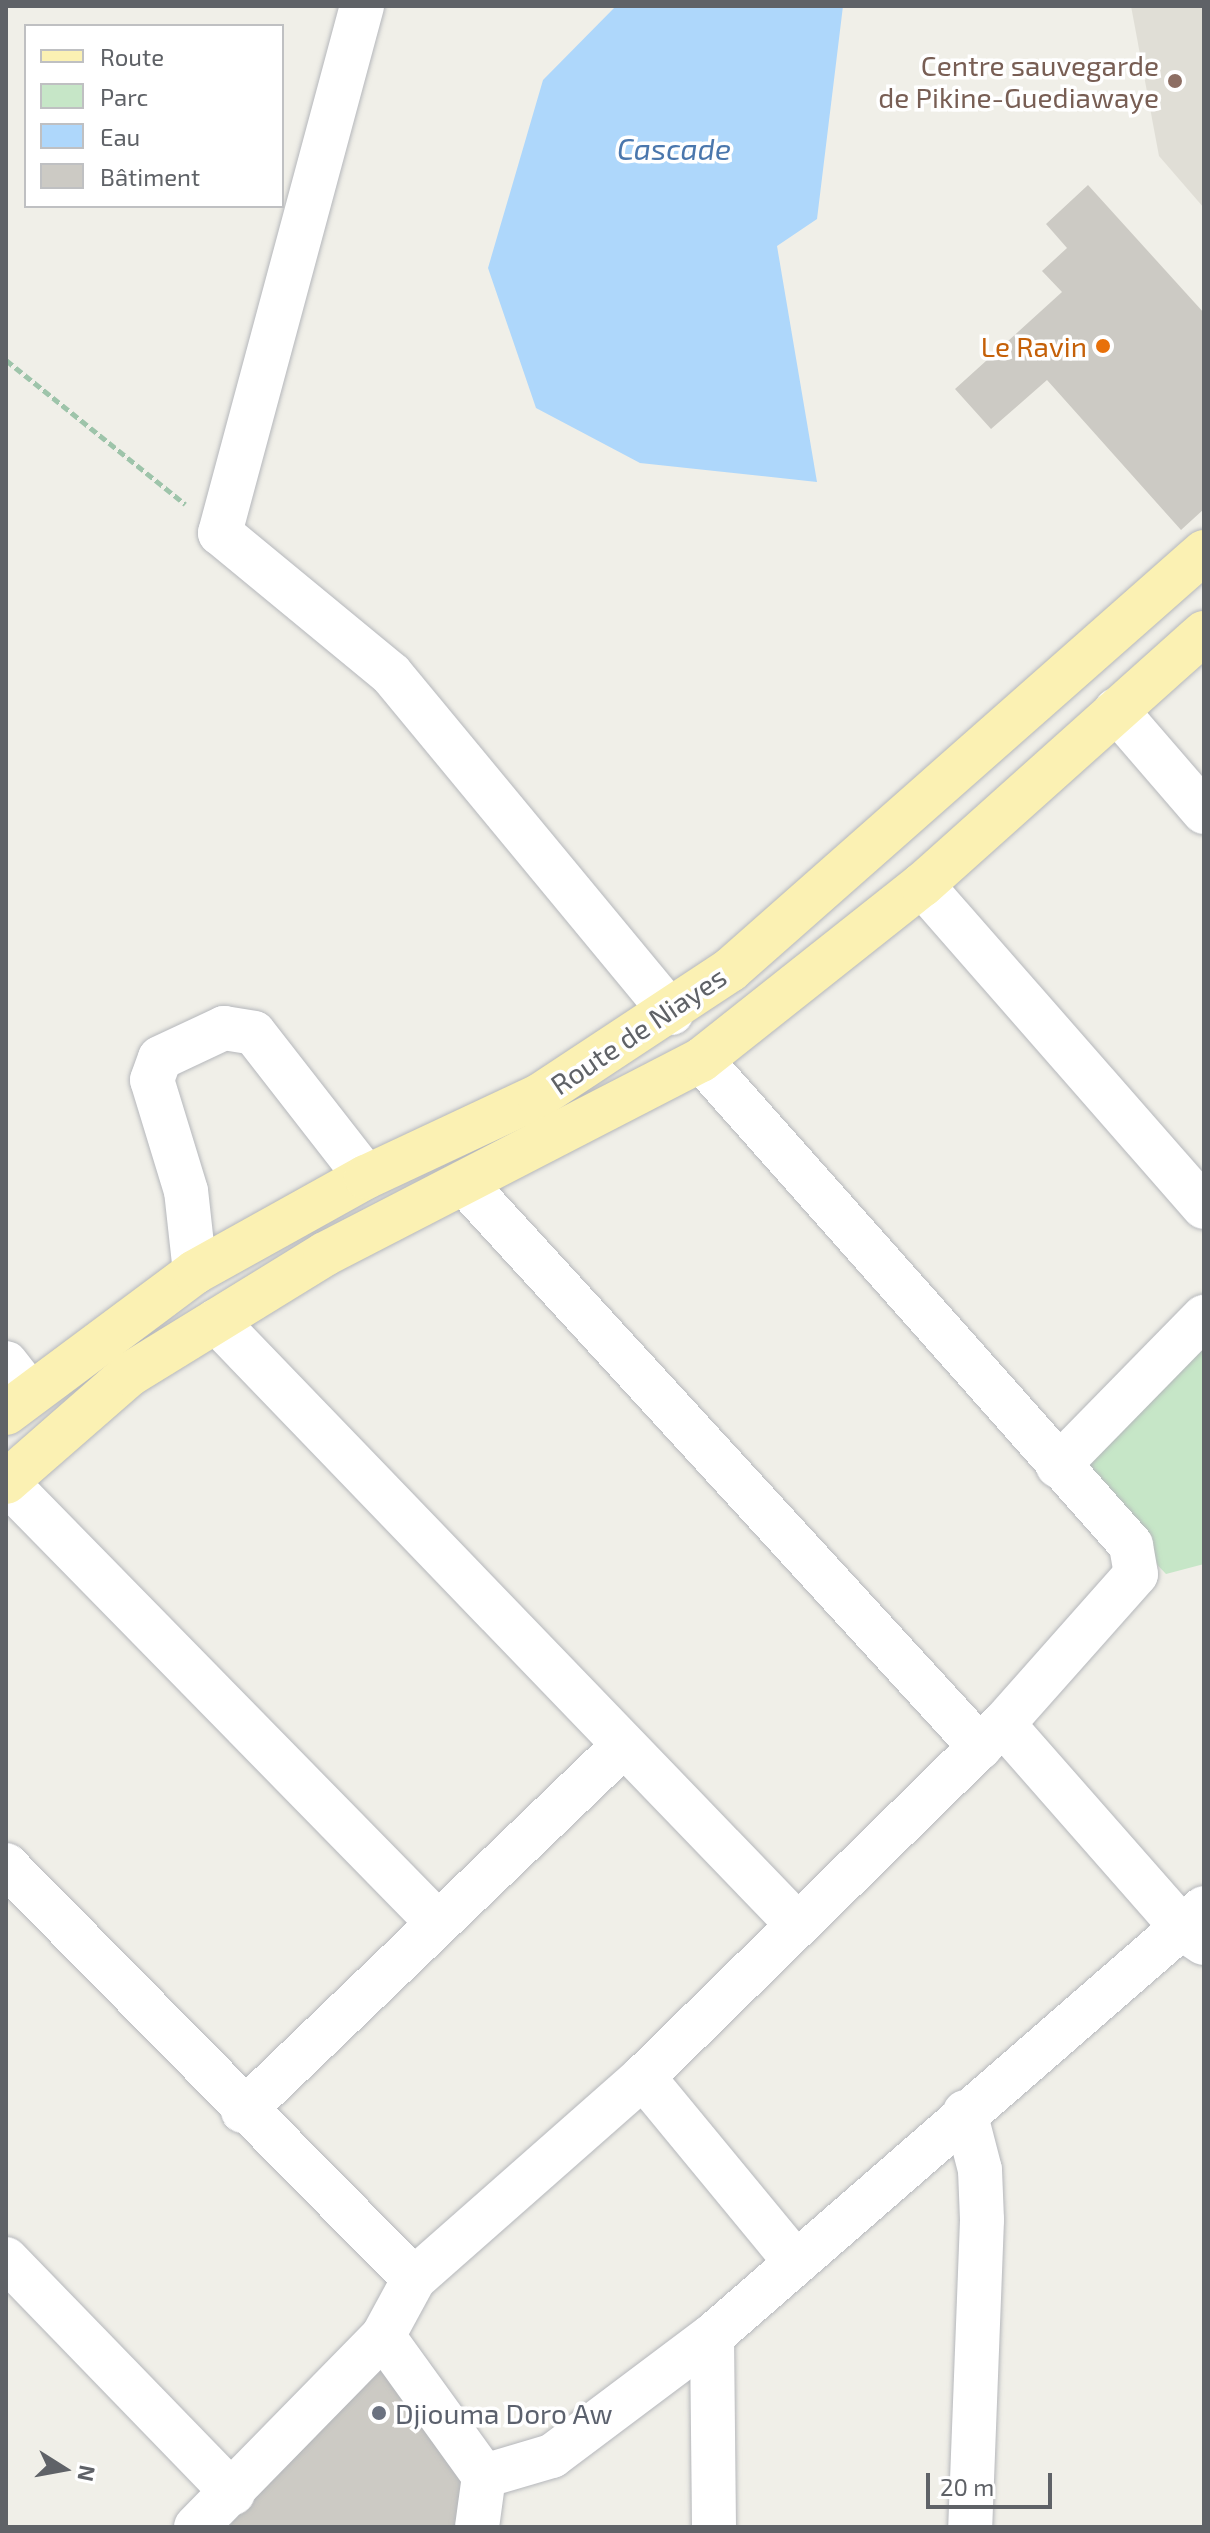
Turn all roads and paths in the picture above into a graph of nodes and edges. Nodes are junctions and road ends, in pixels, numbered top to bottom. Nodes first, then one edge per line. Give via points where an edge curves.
1 (362, 6) edge
2 (6, 360) edge
3 (220, 533) junction
4 (1204, 552) edge
5 (1204, 633) edge
6 (1116, 710) junction
7 (1204, 812) edge
8 (922, 885) junction
9 (671, 1013) junction
10 (701, 1060) junction
11 (366, 1177) junction
12 (466, 1185) junction
13 (1204, 1207) edge
14 (195, 1272) junction
15 (1204, 1317) edge
16 (216, 1321) junction
17 (14, 1390) edge
18 (1058, 1466) junction
19 (6, 1482) edge
20 (991, 1736) junction
21 (623, 1746) junction
22 (6, 1865) edge
23 (795, 1922) junction
24 (438, 1923) junction
25 (1197, 1927) edge
26 (643, 2077) junction
27 (243, 2111) junction
28 (965, 2112) junction
29 (6, 2259) edge
30 (794, 2260) junction
31 (414, 2279) junction
32 (383, 2336) junction
33 (712, 2336) junction
34 (484, 2476) junction
35 (233, 2493) junction
36 (196, 2527) edge
37 (477, 2527) edge
38 (714, 2527) edge
39 (970, 2527) edge

1 - 3 street
2 - 3 path
3 - 9 street via 391,674
4 - 9 main road, Route de Niayes via 730,970
5 - 6 main road, Route de Niayes
6 - 7 street
6 - 8 main road, Route de Niayes
8 - 10 main road, Route de Niayes
8 - 13 street
9 - 11 main road, Route de Niayes via 539,1096
10 - 12 main road, Route de Niayes
10 - 18 street
11 - 14 main road, Route de Niayes
11 - 14 street via 254,1033 224,1028 160,1058 152,1080 186,1191
12 - 16 main road, Route de Niayes via 325,1254
12 - 20 street
14 - 17 main road, Route de Niayes
15 - 18 street
16 - 19 main road, Route de Niayes via 130,1374
16 - 21 street
18 - 20 street via 1131,1545 1138,1567 1133,1582
19 - 24 street
20 - 23 street
20 - 25 street
21 - 23 street
21 - 24 street
22 - 27 street
23 - 26 street
24 - 27 street
25 - 28 street
26 - 30 street
26 - 31 street
27 - 31 street
28 - 30 street
28 - 39 street via 980,2170 982,2220
29 - 35 street
30 - 33 street
31 - 32 street
32 - 34 street
32 - 35 street
33 - 34 street via 552,2456
33 - 38 street
34 - 37 street
35 - 36 street

